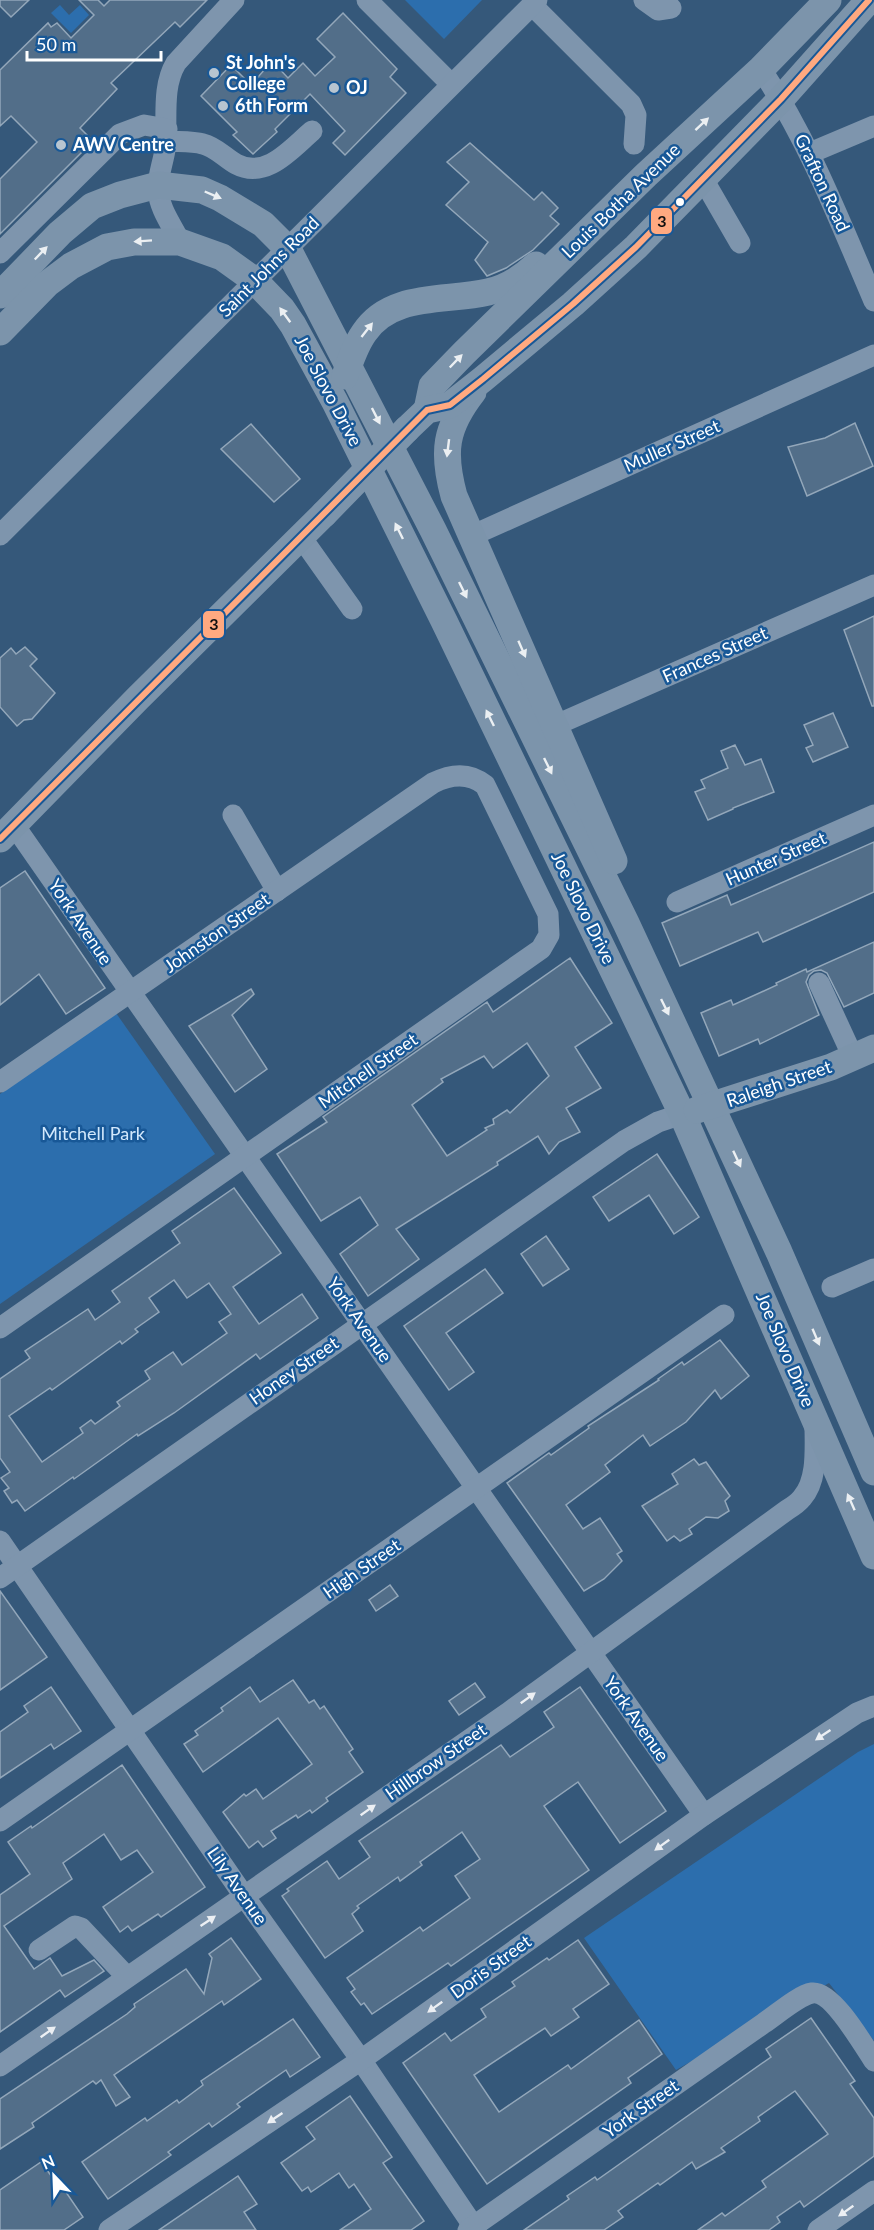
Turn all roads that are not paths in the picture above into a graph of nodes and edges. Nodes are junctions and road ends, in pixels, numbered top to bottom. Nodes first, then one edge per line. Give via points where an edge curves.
1 (234, 0) edge
2 (367, 0) edge
3 (644, 0) edge
4 (828, 0) edge
5 (869, 0) edge
6 (534, 3) edge
7 (671, 8) dead end
8 (761, 69) junction
9 (451, 84) junction
10 (781, 99) junction
11 (874, 126) edge
12 (312, 131) dead end
13 (166, 135) junction
14 (634, 144) dead end
15 (810, 153) junction
16 (646, 175) junction
17 (703, 178) junction
18 (158, 185) junction
19 (180, 242) junction
20 (740, 243) dead end
21 (288, 249) junction
22 (0, 253) edge
23 (254, 280) junction
24 (0, 295) edge
25 (874, 301) edge
26 (0, 332) edge
27 (874, 355) edge
28 (349, 364) junction
29 (483, 379) junction
30 (335, 402) junction
31 (428, 410) junction
32 (0, 535) edge
33 (471, 536) junction
34 (301, 537) junction
35 (874, 585) edge
36 (352, 609) dead end
37 (556, 725) junction
38 (433, 783) joint
39 (233, 815) dead end
40 (874, 815) edge
41 (7, 832) edge
42 (277, 891) junction
43 (677, 902) dead end
44 (626, 922) junction
45 (819, 983) dead end
46 (130, 994) junction
47 (864, 1053) edge
48 (0, 1082) edge
49 (713, 1106) junction
50 (682, 1114) junction
51 (246, 1157) junction
52 (874, 1269) edge
53 (832, 1287) dead end
54 (724, 1315) dead end
55 (362, 1323) junction
56 (0, 1328) edge
57 (814, 1420) junction
58 (874, 1472) edge
59 (476, 1490) junction
60 (0, 1541) edge
61 (874, 1556) edge
62 (9, 1572) edge
63 (590, 1653) junction
64 (874, 1706) edge
65 (131, 1730) junction
66 (704, 1815) junction
67 (0, 1821) edge
68 (244, 1896) junction
69 (39, 1950) dead end
70 (127, 1977) junction
71 (361, 2060) junction
72 (874, 2061) edge
73 (0, 2066) edge
74 (874, 2191) edge
75 (472, 2229) edge
76 (109, 2230) edge
77 (818, 2230) edge

1 - 13 street via 171,72
2 - 9 street
3 - 7 street via 658,10
4 - 8 main road, Louis Botha Avenue
5 - 10 main road
6 - 9 street, Saint Johns Road
6 - 14 street via 631,104 636,115
8 - 10 street, Grafton Road
16 -> 8 main road, Louis Botha Avenue
9 - 21 street, Saint Johns Road
10 - 15 street, Grafton Road
10 - 17 main road
11 - 15 street
12 - 13 street via 276,162 258,168 245,168 212,147
13 - 18 street
13 - 22 street via 144,125 120,134
15 - 25 street, Grafton Road
28 -> 16 main road via 364,333 386,312 399,305 504,287 530,271 600,208
31 -> 16 main road, Louis Botha Avenue via 432,386
17 - 20 street
17 - 29 main road via 573,304
18 - 19 street via 163,208
18 -> 21 main road, Joe Slovo Drive via 202,190 220,198 263,224
24 -> 18 main road via 92,206
19 - 23 main road, Joe Slovo Drive via 222,257
19 -> 26 main road, Joe Slovo Drive via 134,242 107,247 47,285
21 - 23 street, Saint Johns Road
21 - 28 main road, Joe Slovo Drive
30 -> 23 main road, Joe Slovo Drive via 293,325
23 - 32 street, Saint Johns Road
27 - 33 street, Muller Street
28 - 30 main road
28 -> 44 main road, Joe Slovo Drive
29 - 31 main road via 450,405
29 -> 33 main road via 457,416 446,453 454,496
50 -> 30 main road, Joe Slovo Drive
31 - 34 main road, bridge
33 -> 37 main road
34 - 36 street
34 - 41 main road
35 - 37 street, Frances Street
37 - 44 main road via 630,896 634,909
38 - 42 street, Johnston Street
38 - 51 street, Mitchell Street via 446,777 467,776 477,779 490,794 545,905 550,924 545,944
39 - 42 street
40 - 43 street, Hunter Street
41 - 46 street, York Avenue
42 - 46 street, Johnston Street
44 -> 49 main road, Joe Slovo Drive
45 - 47 street
46 - 48 street, Johnston Street
46 - 51 street, York Avenue
47 - 49 main road, Raleigh Street
49 - 50 main road, Raleigh Street
49 -> 58 main road, Joe Slovo Drive
50 - 55 street, Honey Street via 658,1122 624,1142
50 - 57 main road, Joe Slovo Drive
51 - 55 street, York Avenue
51 - 56 street, Mitchell Street
52 - 53 street
54 - 59 street, High Street
55 - 59 street, York Avenue
55 - 62 street, Honey Street
61 -> 57 main road, Joe Slovo Drive
57 - 63 street, Hillbrow Street via 812,1476 802,1498
59 - 63 street, York Avenue
59 - 65 street, High Street
60 - 62 street, Lily Avenue
62 - 65 street, Lily Avenue
63 - 66 street, York Avenue
68 -> 63 street, Hillbrow Street
64 -> 66 street, Doris Street via 857,1713
65 - 67 street, High Street
65 - 68 street, Lily Avenue
66 -> 71 street, Doris Street
70 -> 68 street, Hillbrow Street
68 - 71 street, Lily Avenue
69 - 70 street via 75,1926
73 -> 70 street, Hillbrow Street
71 - 75 street, Lily Avenue
71 -> 76 street, Doris Street
72 - 75 street, York Street via 827,1997 818,1993 808,1995
74 -> 77 street

